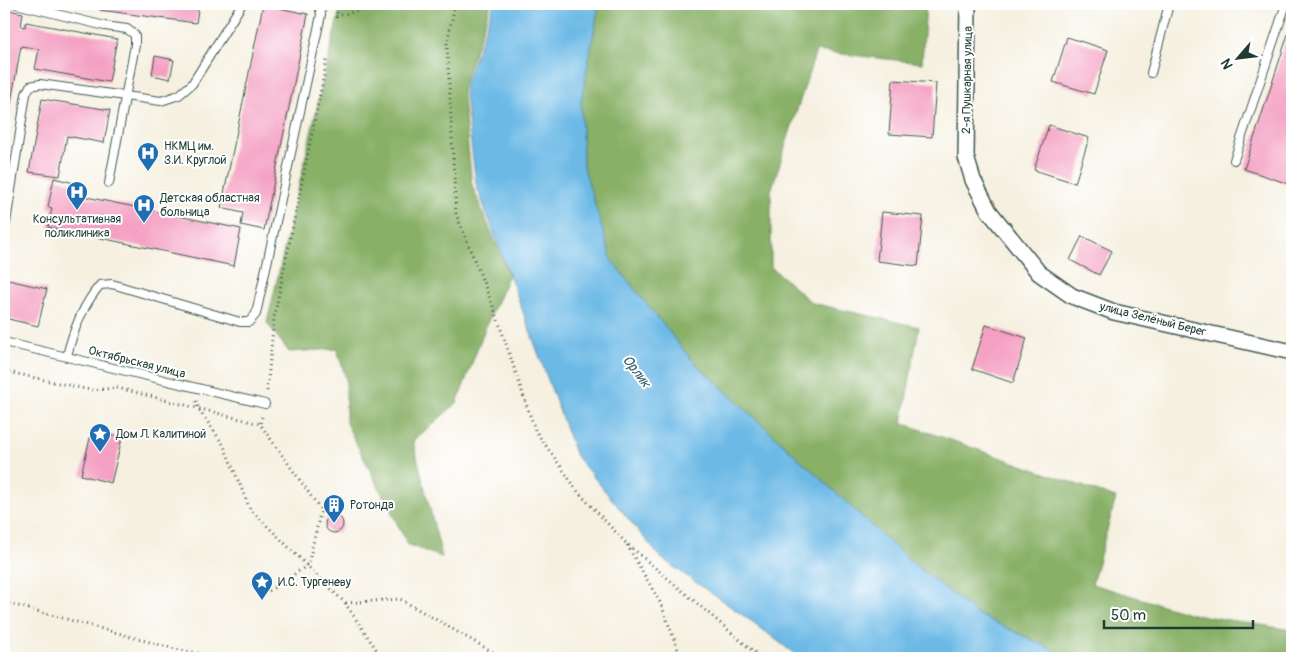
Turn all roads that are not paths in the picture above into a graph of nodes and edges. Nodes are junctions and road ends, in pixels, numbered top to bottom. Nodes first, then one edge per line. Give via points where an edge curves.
1 (16, 4) edge
2 (242, 4) edge
3 (319, 4) edge
4 (968, 4) edge
5 (1169, 4) edge
6 (1286, 4) edge
7 (1151, 74) dead end
8 (125, 96) junction
9 (966, 157) joint
10 (1234, 160) dead end
11 (108, 183) dead end
12 (4, 235) edge
13 (4, 342) edge
14 (1292, 352) edge
15 (67, 356) junction
16 (265, 404) road end

1 - 8 lane via 127,29 135,35
2 - 8 lane via 192,84 179,95 161,101
3 - 15 lane via 321,15 256,314 249,322 240,322 112,284 100,285 92,294 73,333
4 - 9 street, 2-я Пушкарная улица
5 - 7 lane
6 - 10 lane
8 - 11 lane
8 - 12 lane via 40,84 30,86 26,94
9 - 14 street, улица Зелёный Берег via 973,180 989,211 1039,273 1072,296 1114,312
13 - 15 lane, Октябрьская улица
15 - 16 lane, Октябрьская улица

